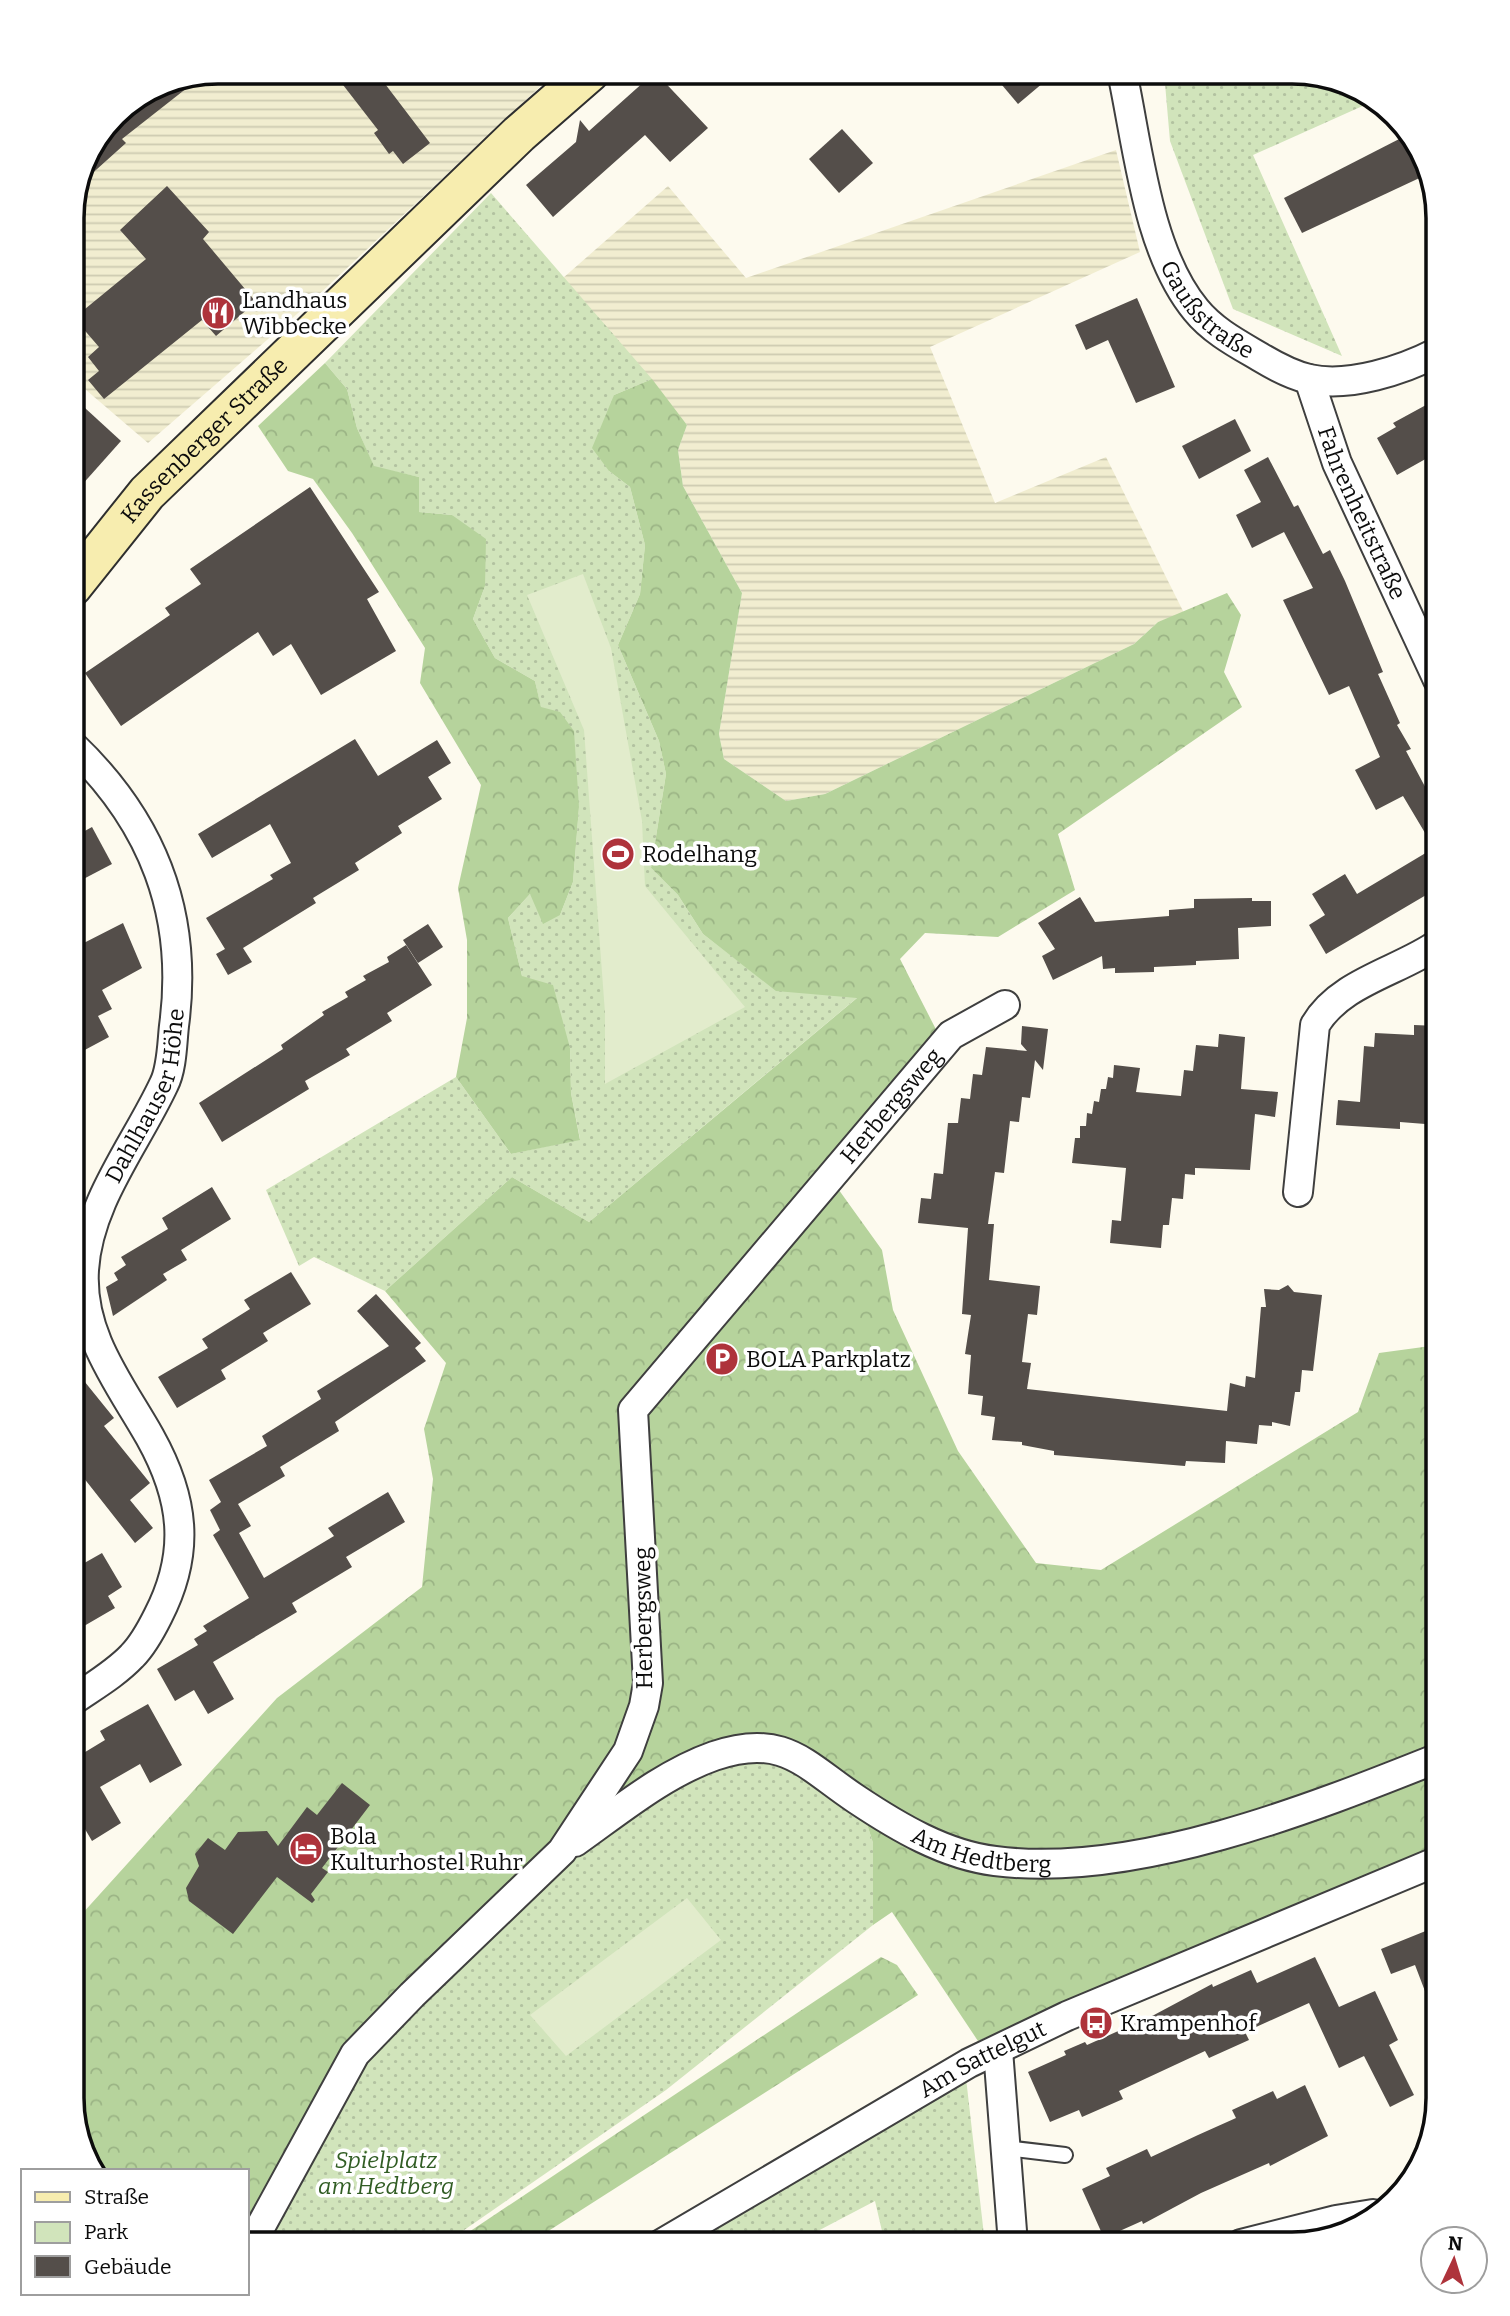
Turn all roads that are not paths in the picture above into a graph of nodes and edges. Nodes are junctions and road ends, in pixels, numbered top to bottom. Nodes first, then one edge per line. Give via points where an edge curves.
1 (576, 84) edge
2 (1125, 84) edge
3 (1426, 356) edge
4 (1309, 379) junction
5 (84, 572) edge
6 (1426, 654) edge
7 (84, 756) edge
8 (1426, 950) edge
9 (1005, 1005) dead end
10 (1298, 1192) dead end
11 (84, 1279) edge
12 (84, 1279) edge
13 (84, 1692) edge
14 (1426, 1762) edge
15 (562, 1851) junction
16 (1426, 1866) edge
17 (998, 2050) junction
18 (1006, 2148) junction
19 (1065, 2155) dead end
20 (1338, 2223) edge
21 (1318, 2229) edge
22 (258, 2232) edge
23 (680, 2232) edge
24 (1012, 2232) edge

1 - 5 street, Kassenberger Straße via 148,493
2 - 4 street, Gaußstraße via 1162,246 1187,297 1222,334 1274,366
3 - 4 street, Gaußstraße via 1356,378
4 - 6 street, Fahrenheitstraße via 1337,463
7 - 11 street, Dahlhauser Höhe via 148,842 167,897 179,975 166,1080 95,1213
8 - 10 street via 1340,997 1315,1025
9 - 15 street, Herbergsweg via 951,1035 633,1410 649,1683 624,1758
12 - 13 street, Dahlhauser Höhe via 89,1324 109,1371 166,1468 176,1497 180,1532 172,1590 148,1634 124,1664
14 - 15 street, Am Hedtberg via 1282,1816 1180,1844 1116,1859 1050,1864 993,1861 956,1852 892,1822 805,1760 776,1750 744,1750 710,1757 683,1770
15 - 22 street, Herbergsweg via 355,2054
16 - 17 street, Am Sattelgut via 1084,2009
17 - 18 street
17 - 23 street, Am Sattelgut via 933,2083
18 - 19 lane
18 - 24 street
20 - 21 street

